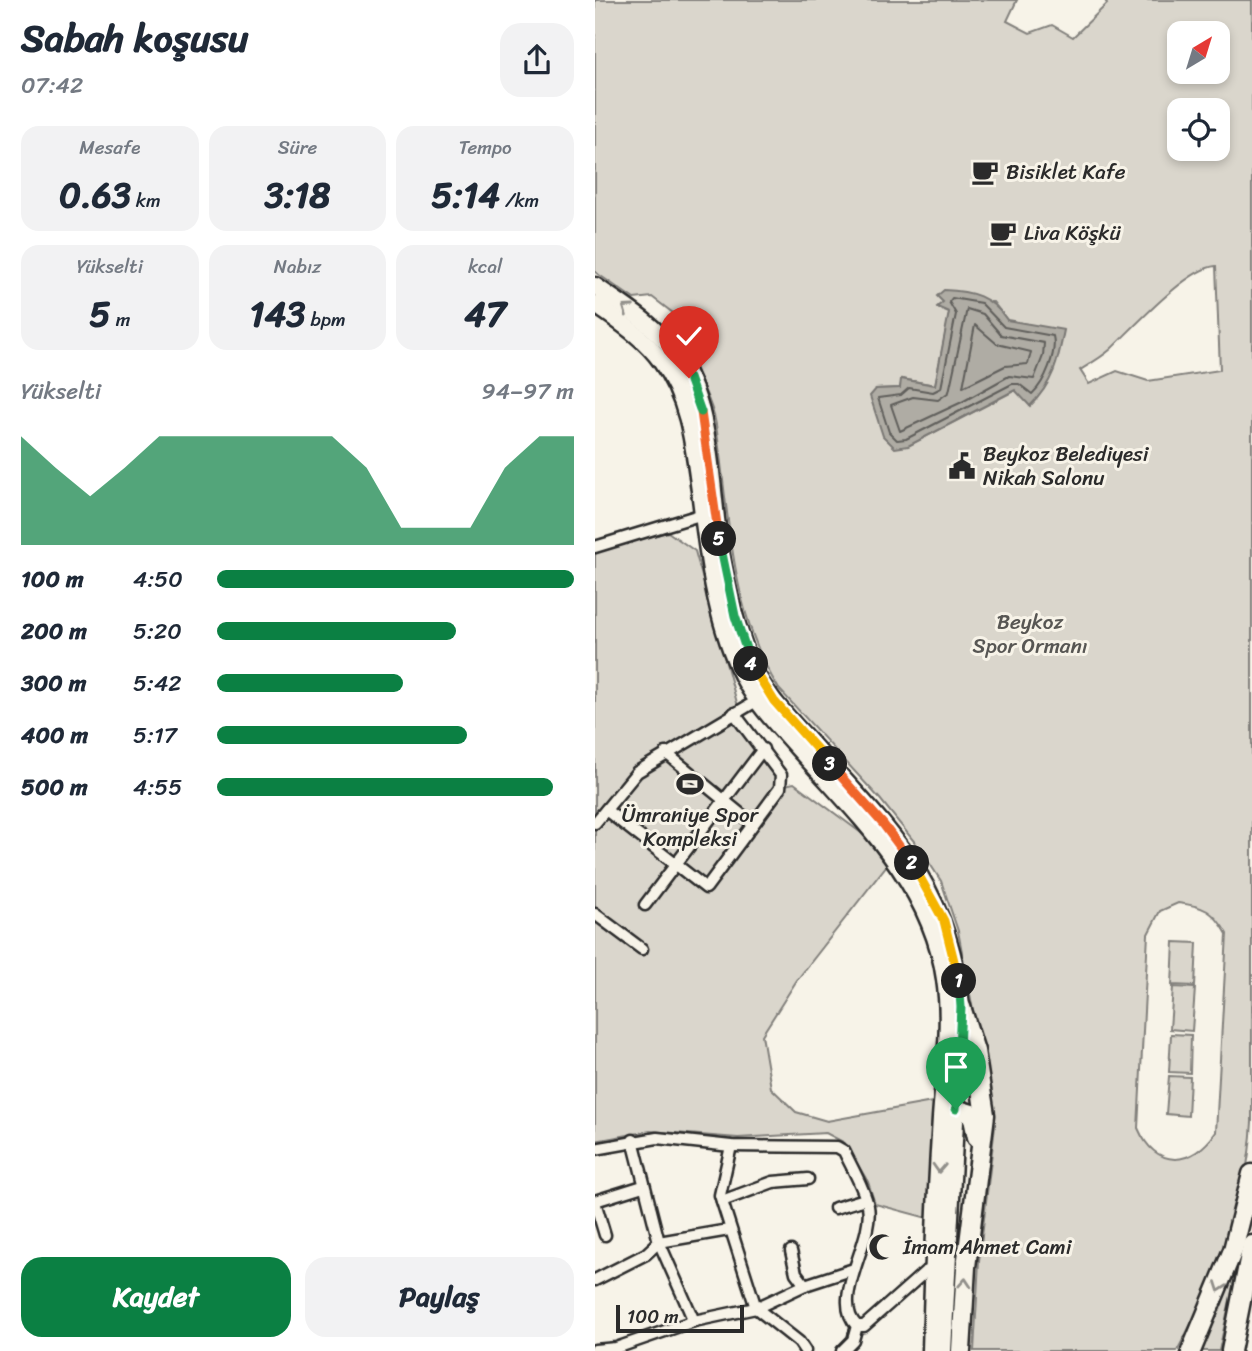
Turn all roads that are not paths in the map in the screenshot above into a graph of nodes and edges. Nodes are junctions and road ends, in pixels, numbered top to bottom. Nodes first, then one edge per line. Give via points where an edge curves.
1 (595, 286) edge
2 (595, 304) edge
3 (700, 440) junction
4 (709, 513) junction
5 (595, 547) edge
6 (763, 696) junction
7 (734, 713) junction
8 (762, 749) junction
9 (666, 753) junction
10 (723, 800) junction
11 (606, 810) junction
12 (595, 823) edge
13 (753, 824) junction
14 (676, 865) junction
15 (922, 891) junction
16 (645, 905) dead end
17 (595, 914) edge
18 (642, 949) dead end
19 (961, 1007) junction
20 (949, 1114) junction
21 (633, 1140) junction
22 (731, 1146) junction
23 (595, 1149) edge
24 (1252, 1174) edge
25 (808, 1179) dead end
26 (643, 1186) junction
27 (865, 1199) junction
28 (722, 1201) junction
29 (595, 1202) edge
30 (835, 1208) dead end
31 (972, 1217) junction
32 (729, 1230) junction
33 (605, 1235) dead end
34 (660, 1242) junction
35 (1252, 1245) edge
36 (790, 1251) dead end
37 (940, 1268) junction
38 (854, 1269) junction
39 (595, 1280) edge
40 (806, 1285) junction
41 (756, 1308) junction
42 (694, 1321) junction
43 (856, 1326) junction
44 (595, 1350) edge
45 (805, 1351) edge
46 (842, 1351) edge
47 (931, 1351) edge
48 (943, 1351) edge
49 (961, 1351) edge
50 (1191, 1351) edge
51 (1231, 1351) edge

3 -> 1 main road via 703,419 674,351 649,324
2 - 3 main road via 638,335 660,359
3 - 4 main road
4 - 5 street
4 - 6 main road via 735,616
6 - 7 street
6 - 15 main road via 883,824
7 - 8 street
7 - 9 street
8 - 10 street
8 - 13 street via 781,775 780,788
9 - 10 street
9 - 11 street via 637,772
10 - 13 street
10 - 14 street
11 - 12 street
11 - 14 street
13 - 14 street via 706,888
14 - 16 street
15 - 19 main road via 944,921
15 - 20 main road via 946,979
17 - 18 street
19 - 20 main road
19 - 31 highway via 975,1051 985,1115
20 - 31 highway via 964,1110 976,1120
20 -> 37 main road
20 - 37 main road via 954,1154
21 - 22 street
21 - 23 street
21 - 26 street
22 - 27 street via 837,1147
22 - 28 street
24 -> 50 highway via 1233,1250
25 - 28 street via 773,1182
26 - 29 street
26 - 34 street
27 - 30 street
27 - 38 street via 866,1240
28 - 32 street
29 - 33 street
49 -> 31 highway
32 - 34 street
32 - 41 street
34 - 39 street
34 - 42 street
35 - 51 highway
36 - 40 street via 796,1273
37 - 43 street via 925,1272 871,1321
37 - 47 main road
37 - 48 main road
38 - 40 street
38 - 43 street via 849,1310
40 - 41 street
41 - 42 street
41 - 45 street
42 - 44 street via 617,1348
43 - 46 street via 853,1340

